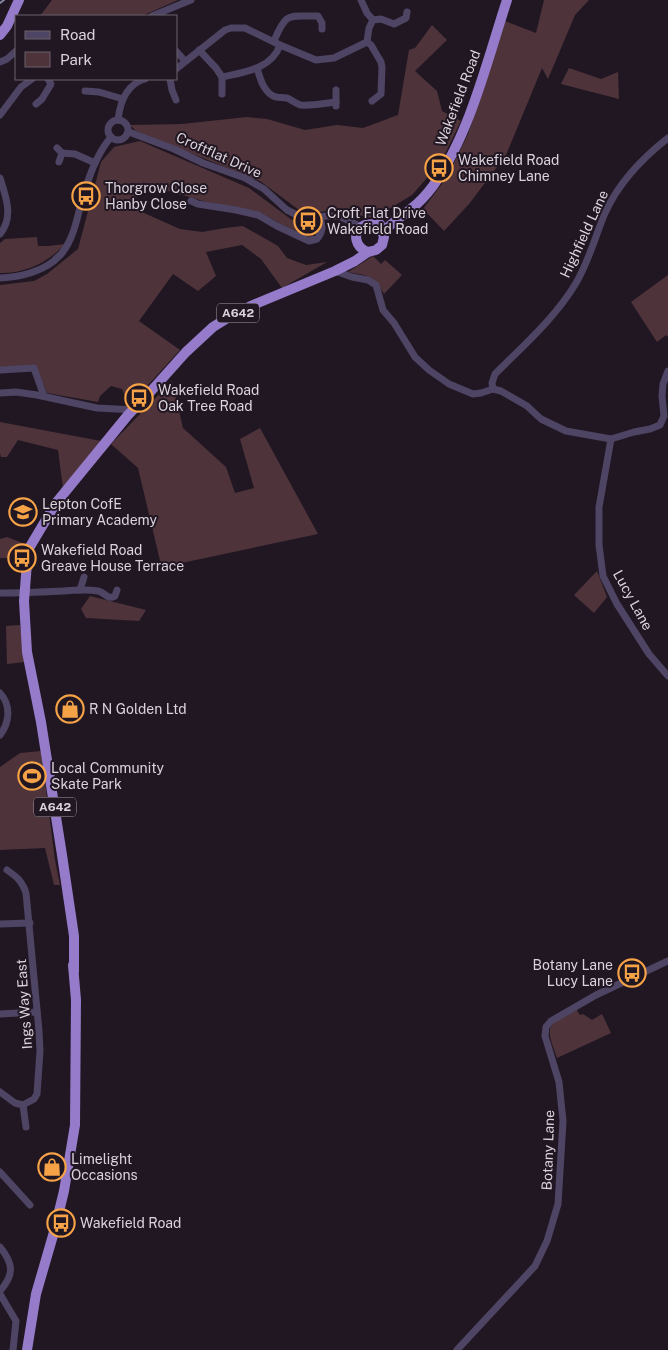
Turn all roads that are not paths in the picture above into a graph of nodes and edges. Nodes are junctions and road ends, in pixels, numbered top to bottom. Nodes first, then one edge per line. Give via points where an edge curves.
1 (19, 0) edge
2 (191, 0) edge
3 (361, 0) edge
4 (507, 0) edge
5 (407, 12) dead end
6 (154, 15) edge
7 (373, 20) junction
8 (322, 29) dead end
9 (0, 35) edge
10 (367, 42) junction
11 (277, 43) junction
12 (199, 50) junction
13 (15, 52) edge
14 (178, 53) edge
15 (185, 61) junction
16 (0, 62) edge
17 (178, 67) edge
18 (256, 68) junction
19 (222, 77) junction
20 (31, 80) edge
21 (49, 80) edge
22 (136, 80) edge
23 (170, 80) edge
24 (336, 90) dead end
25 (84, 91) dead end
26 (222, 95) dead end
27 (123, 99) junction
28 (176, 100) dead end
29 (372, 101) dead end
30 (42, 102) dead end
31 (0, 115) edge
32 (118, 120) junction
33 (129, 132) junction
34 (111, 138) junction
35 (668, 138) edge
36 (59, 162) dead end
37 (95, 163) junction
38 (0, 178) edge
39 (1, 187) edge
40 (195, 206) dead end
41 (320, 218) junction
42 (399, 218) junction
43 (375, 225) junction
44 (359, 230) junction
45 (383, 233) junction
46 (0, 234) edge
47 (364, 249) junction
48 (340, 268) junction
49 (0, 278) edge
50 (0, 370) edge
51 (668, 371) edge
52 (493, 389) junction
53 (0, 393) edge
54 (44, 396) junction
55 (135, 410) junction
56 (612, 439) junction
57 (84, 577) dead end
58 (80, 590) junction
59 (117, 590) dead end
60 (0, 593) edge
61 (24, 597) junction
62 (668, 676) edge
63 (0, 692) edge
64 (0, 735) edge
65 (7, 870) dead end
66 (30, 923) junction
67 (0, 924) edge
68 (668, 961) edge
69 (37, 1012) junction
70 (0, 1014) edge
71 (0, 1092) edge
72 (23, 1105) junction
73 (26, 1127) dead end
74 (0, 1172) edge
75 (30, 1205) dead end
76 (0, 1247) edge
77 (0, 1292) edge
78 (13, 1350) edge
79 (27, 1350) edge
80 (457, 1350) edge

1 - 9 highway
2 - 6 street
3 - 7 street
4 - 42 highway, Wakefield Road / A642 via 461,135 432,187
5 - 7 street via 406,18 394,24
7 - 10 street
8 - 11 street via 318,16 290,16 284,21
10 - 11 street via 334,58 322,60 309,58
10 - 29 street via 382,67 383,96
11 - 12 street via 245,28 231,28
11 - 18 street via 278,52 273,58
12 - 15 street
12 - 19 street
13 - 16 street
14 - 15 street
15 - 17 street
18 - 19 street
18 - 24 street via 263,85 275,97 299,104 336,104
19 - 26 street
20 - 31 street via 18,90
21 - 30 street via 51,84
22 - 27 street
23 - 28 street
25 - 27 street
27 - 32 street
32 - 33 street, Croftflat Drive via 128,126
32 - 34 street via 108,128
33 - 34 street via 120,141
33 - 41 street, Croftflat Drive via 245,178 301,218
34 - 37 street
35 - 52 street, Highfield Lane via 640,162 620,188 571,292 495,374
36 - 37 street via 59,150
37 - 49 street via 73,233 62,254 34,272
38 - 39 street
39 - 46 street via 8,215
40 - 41 street via 258,215 309,240 317,239 321,234
41 - 44 street, Croftflat Drive via 341,218
42 - 43 highway, Wakefield Road / A642
42 - 45 highway, Wakefield Road / A642
43 - 44 highway, Wakefield Road / A642
43 - 45 highway
44 - 47 highway via 356,240
45 - 47 highway, Wakefield Road / A642 via 382,245 376,250
47 - 48 highway, Wakefield Road / A642 via 355,261
48 - 52 street via 352,277 376,285 383,310 414,357 429,370 449,384 473,394
48 - 55 highway, Wakefield Road / A642 via 252,305 213,327 186,352
50 - 54 street via 34,368
51 - 56 street via 663,384 664,416 660,425
52 - 56 street via 507,393 541,419 566,430
53 - 54 street
54 - 55 street via 96,408
55 - 61 highway, Wakefield Road / A642 via 56,503 28,550
56 - 62 street, Lucy Lane via 599,507 603,576 649,654
57 - 58 street
58 - 59 street via 98,591 112,598
58 - 61 street
60 - 61 street
61 - 79 highway, Wakefield Road / A642 via 27,652 67,892 76,1000 75,1126 64,1191 36,1294
63 - 64 street via 8,717
65 - 66 street, Ings Way East via 23,884
66 - 67 street
66 - 69 street, Ings Way East
68 - 80 street, Botany Lane via 596,995 548,1024 545,1036 559,1082 563,1121 558,1204 547,1241 535,1266
69 - 70 street
69 - 72 street, Ings Way East via 40,1050 37,1094
71 - 72 street
72 - 73 street
74 - 75 street
76 - 77 street via 11,1264 11,1272
77 - 78 street via 16,1322

